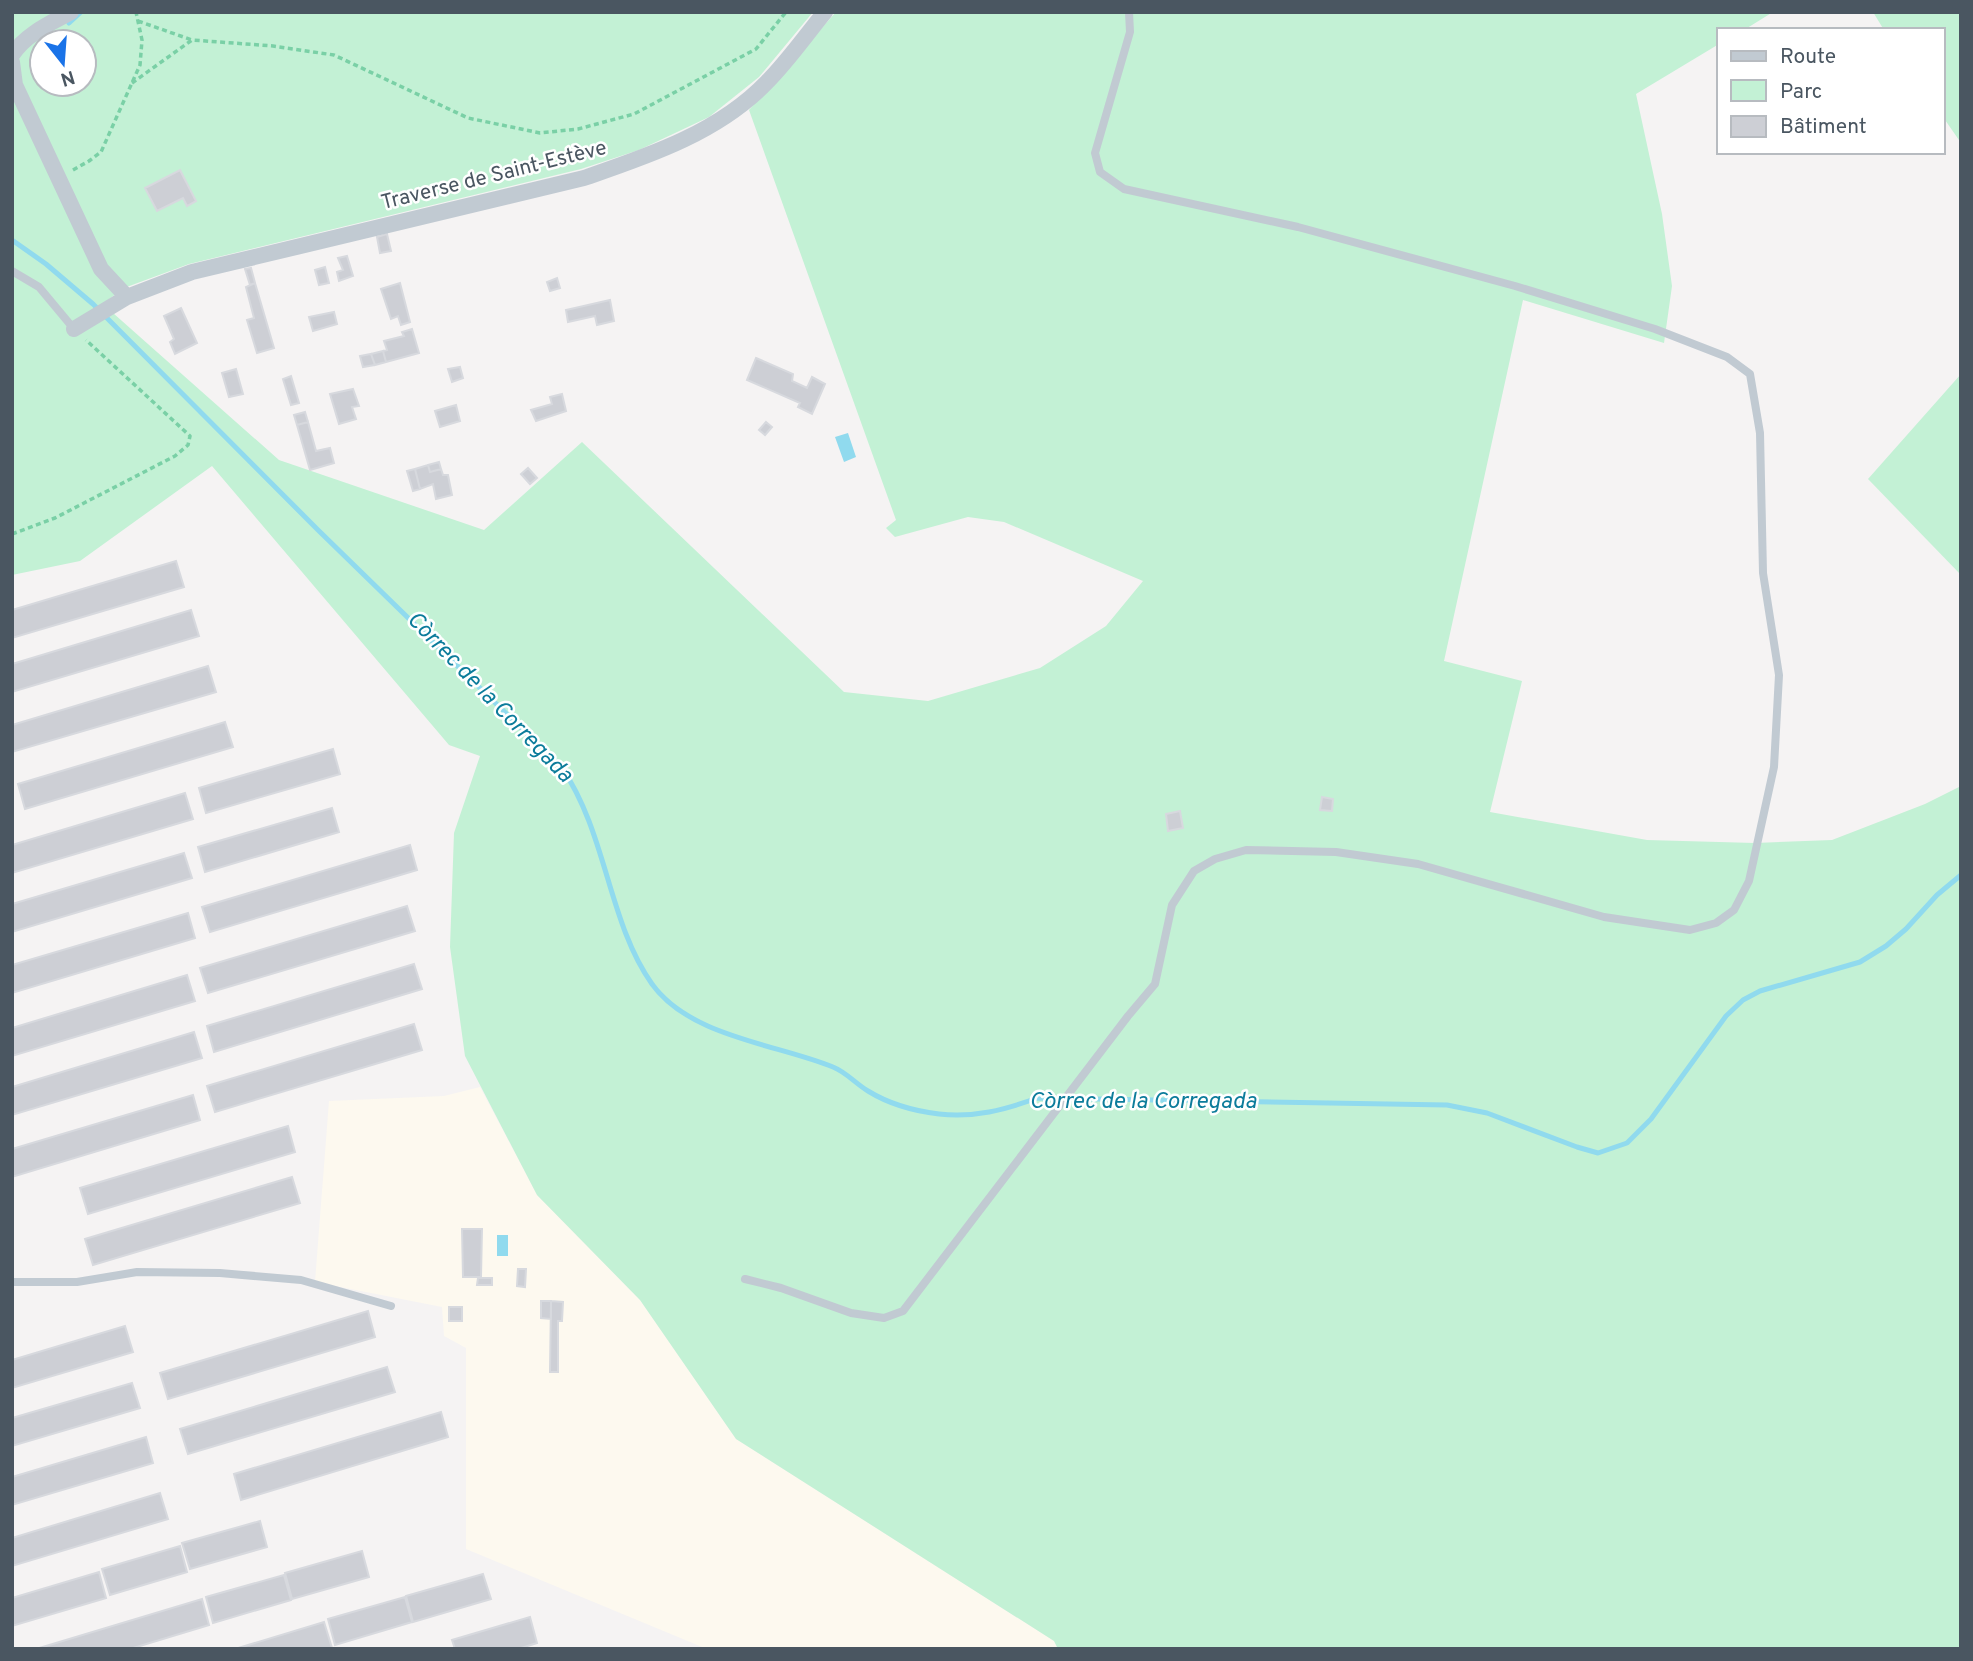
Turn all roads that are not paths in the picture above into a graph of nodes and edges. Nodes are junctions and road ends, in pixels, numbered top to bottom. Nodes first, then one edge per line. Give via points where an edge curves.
1 (71, 12) edge
2 (825, 12) edge
3 (1129, 12) edge
4 (12, 55) edge
5 (12, 62) edge
6 (12, 271) edge
7 (127, 297) junction
8 (74, 329) joint
9 (745, 1279) dead end
10 (12, 1282) edge
11 (391, 1306) dead end

1 - 4 street via 37,31
2 - 7 street, Traverse de Saint-Estève via 766,84 714,125 642,158 584,178 192,272
3 - 9 lane via 1130,32 1095,153 1100,172 1124,189 1298,227 1515,286 1655,329 1727,357 1750,374 1760,433 1763,573 1779,675 1774,767 1749,881 1734,910 1716,923 1690,930 1604,917 1418,864 1336,852 1246,850 1215,859 1194,871 1172,905 1155,984 903,1311 884,1318 851,1313
5 - 7 street via 15,85 102,269
6 - 8 lane via 39,287
7 - 8 street, Traverse de Saint-Estève
10 - 11 lane via 78,1282 137,1272 220,1273 301,1280

